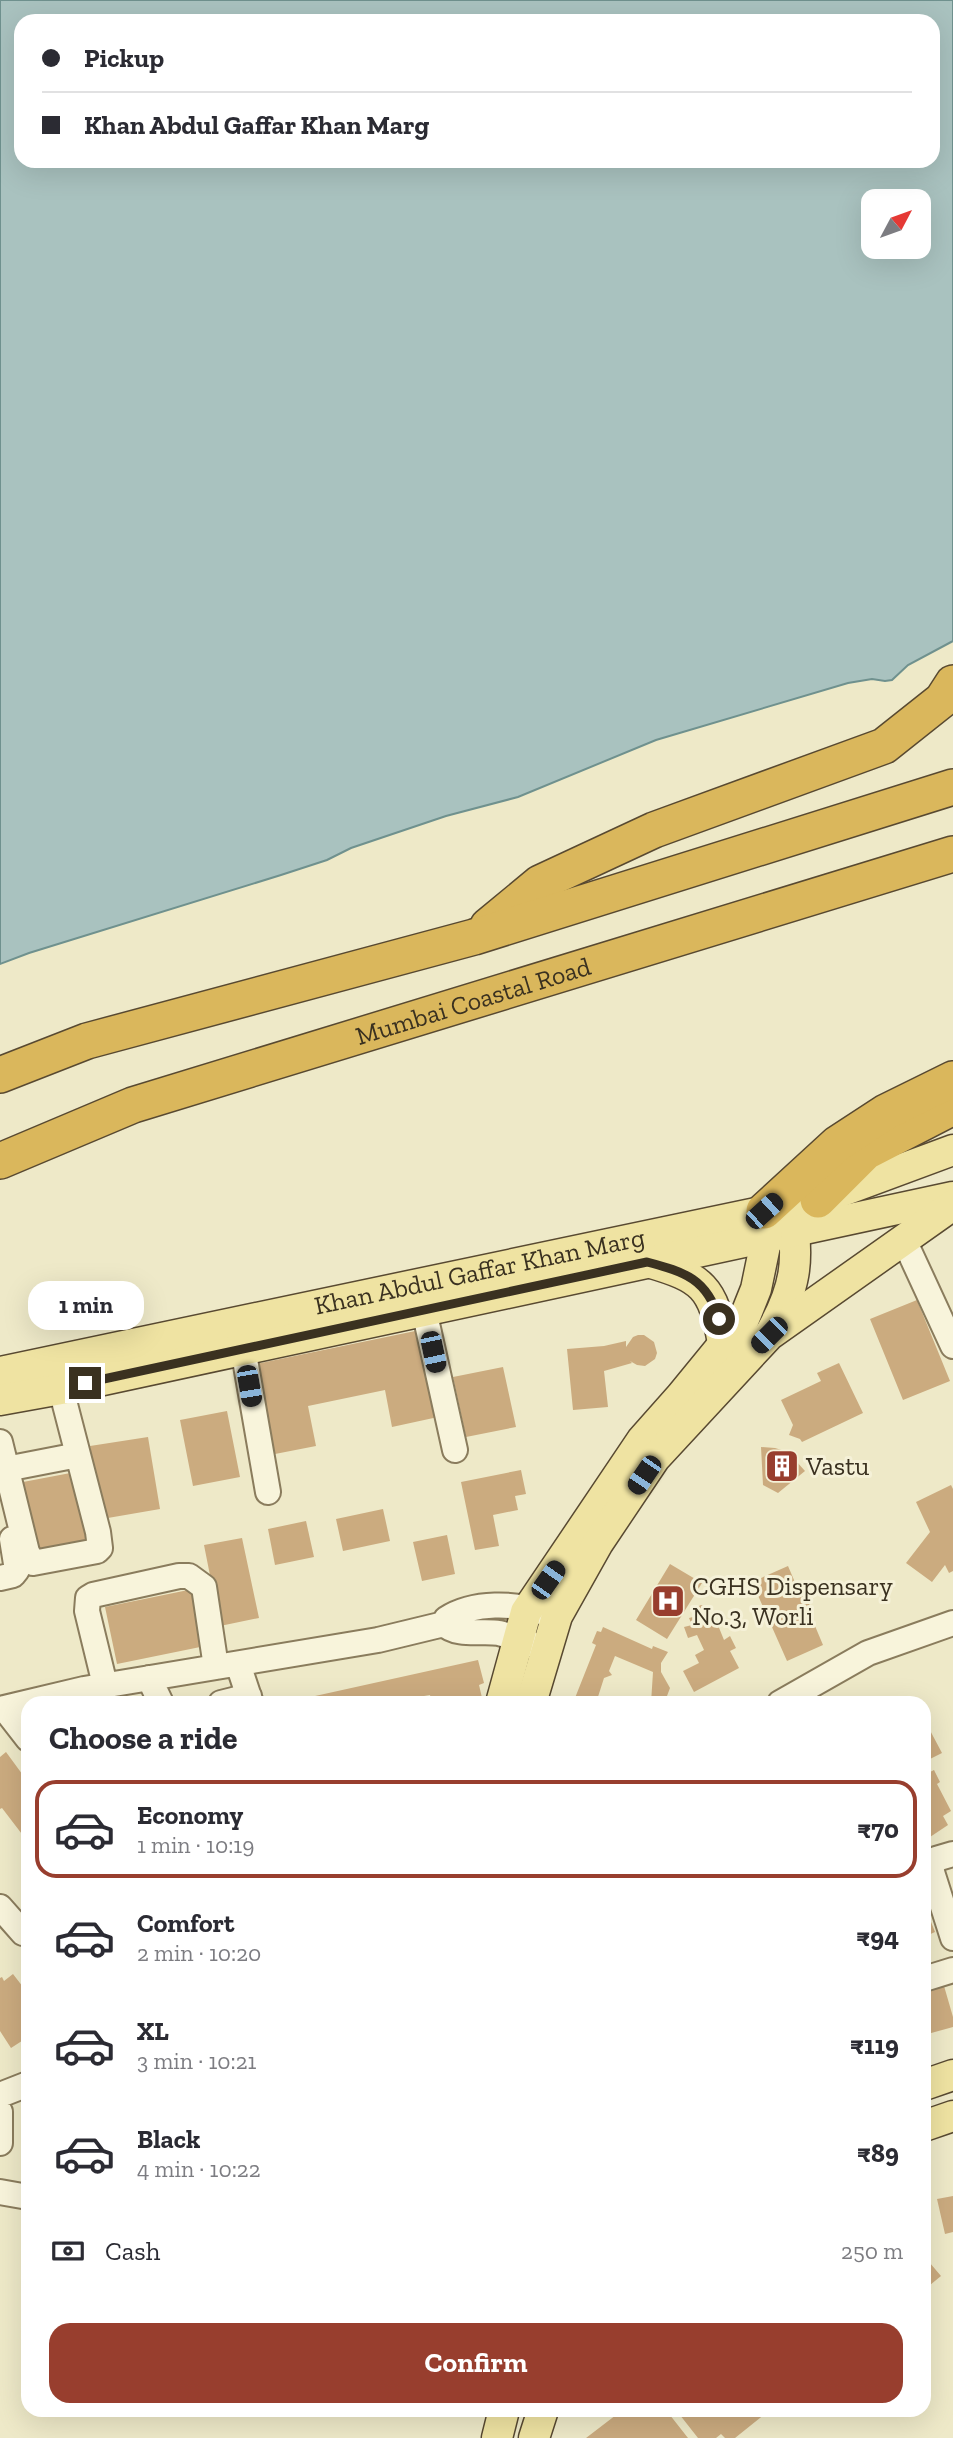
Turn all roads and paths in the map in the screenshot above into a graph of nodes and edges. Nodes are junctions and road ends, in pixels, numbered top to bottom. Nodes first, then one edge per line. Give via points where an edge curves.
1 (947, 692) edge
2 (953, 787) edge
3 (953, 854) edge
4 (474, 937) junction
5 (0, 1075) edge
6 (953, 1079) edge
7 (953, 1107) edge
8 (953, 1150) edge
9 (0, 1161) edge
10 (953, 1197) edge
11 (953, 1205) edge
12 (787, 1217) junction
13 (904, 1240) junction
14 (647, 1262) junction
15 (424, 1310) junction
16 (769, 1335) junction
17 (723, 1343) junction
18 (953, 1346) edge
19 (243, 1348) junction
20 (0, 1372) edge
21 (61, 1389) junction
22 (0, 1400) edge
23 (0, 1442) edge
24 (455, 1450) dead end
25 (78, 1455) junction
26 (3, 1476) edge
27 (268, 1492) dead end
28 (613, 1501) junction
29 (0, 1578) edge
30 (529, 1607) junction
31 (557, 1616) junction
32 (953, 1623) edge
33 (444, 1624) junction
34 (518, 1639) junction
35 (547, 1650) junction
36 (223, 1661) junction
37 (149, 1678) junction
38 (110, 1686) edge
39 (63, 1696) edge
40 (158, 1696) edge
41 (248, 1696) edge
42 (503, 1696) edge
43 (533, 1696) edge
44 (792, 1696) edge
45 (21, 1705) edge
46 (2, 1709) edge
47 (21, 1732) edge
48 (953, 1854) edge
49 (0, 1907) edge
50 (21, 1931) edge
51 (953, 1938) edge
52 (953, 1970) edge
53 (931, 1977) edge
54 (953, 2075) edge
55 (931, 2083) edge
56 (21, 2087) edge
57 (0, 2095) edge
58 (0, 2112) edge
59 (953, 2116) edge
60 (931, 2124) edge
61 (0, 2143) edge
62 (0, 2192) edge
63 (21, 2196) edge
64 (502, 2417) edge
65 (541, 2417) edge
66 (497, 2438) edge
67 (534, 2438) edge

1 - 4 highway via 884,746 654,830 541,883
2 - 4 highway
3 - 9 highway, Mumbai Coastal Road via 132,1105
4 - 5 highway via 87,1041
6 - 12 highway via 886,1112 837,1144
7 - 12 highway via 866,1152
8 - 12 main road, Khan Abdul Gaffar Khan Marg
10 - 12 main road, Khan Abdul Gaffar Khan Marg
11 - 13 main road
12 - 14 main road, Khan Abdul Gaffar Khan Marg
12 - 16 main road via 794,1279 787,1304
12 - 17 main road via 744,1319
12 - 20 main road, Khan Abdul Gaffar Khan Marg
13 - 16 main road
13 - 18 street
14 - 15 main road, Khan Abdul Gaffar Khan Marg
14 - 17 main road via 694,1279 706,1290 714,1303
15 - 19 main road, Khan Abdul Gaffar Khan Marg
15 - 24 street
16 - 28 main road
17 - 28 main road via 642,1440
19 - 21 main road, Khan Abdul Gaffar Khan Marg
19 - 27 street
21 - 22 main road, Khan Abdul Gaffar Khan Marg
21 - 25 street
23 - 26 street
25 - 26 street
25 - 26 street via 98,1532 97,1551 37,1564 30,1559
26 - 29 street via 17,1570 13,1576
28 - 30 main road
28 - 31 main road via 598,1543
30 - 31 street
30 - 33 street via 470,1609
30 - 34 main road
31 - 35 main road
32 - 44 street via 868,1653
33 - 34 street
33 - 36 street via 378,1640
34 - 35 street
34 - 42 main road
35 - 43 main road
36 - 37 street
36 - 38 street
36 - 38 street via 204,1587 189,1576 93,1595 88,1598 87,1611
36 - 41 street
37 - 38 street
37 - 40 street
38 - 39 street
45 - 46 street
46 - 47 street
48 - 51 street via 936,1859 931,1870
49 - 50 street
52 - 53 street
54 - 55 main road
56 - 57 street
58 - 61 street
59 - 60 main road
62 - 63 street
64 - 66 main road
65 - 67 main road

